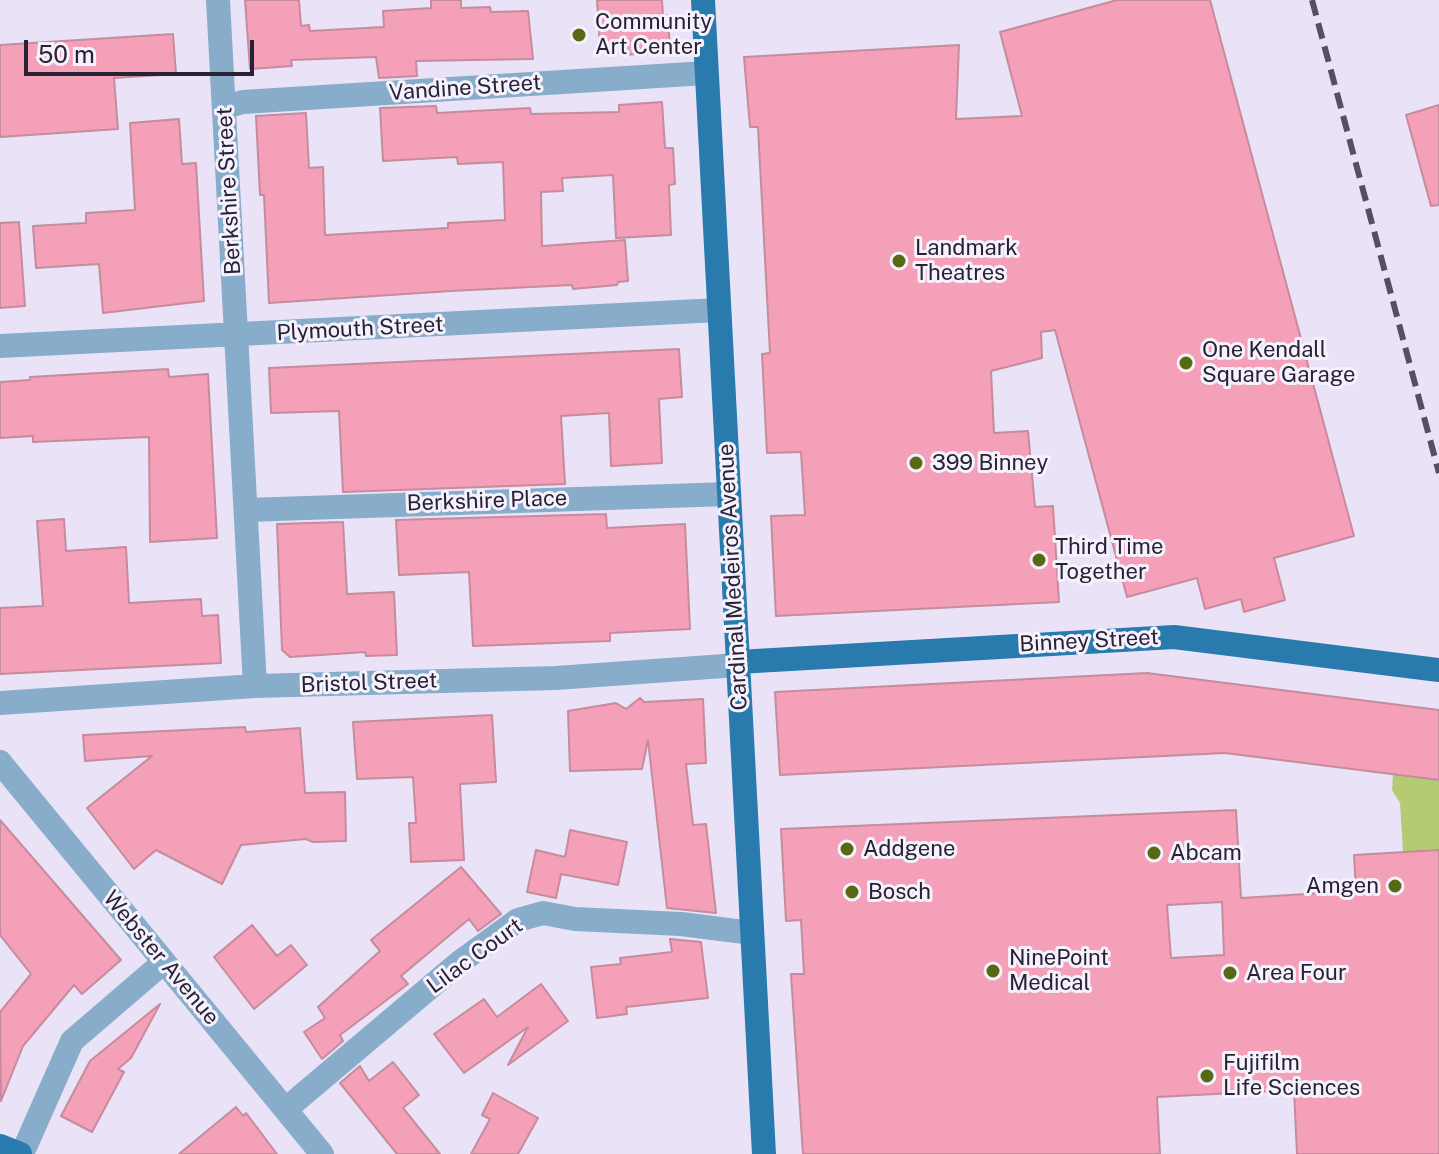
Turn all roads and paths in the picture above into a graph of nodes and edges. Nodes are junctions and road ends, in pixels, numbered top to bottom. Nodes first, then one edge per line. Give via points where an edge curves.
1 (218, 0) edge
2 (703, 0) edge
3 (706, 73) junction
4 (225, 107) junction
5 (719, 310) junction
6 (237, 333) junction
7 (0, 346) edge
8 (729, 494) junction
9 (246, 510) junction
10 (738, 664) junction
11 (1439, 670) edge
12 (255, 686) junction
13 (0, 703) edge
14 (0, 762) edge
15 (752, 933) junction
16 (164, 962) junction
17 (286, 1109) junction
18 (0, 1146) edge
19 (21, 1154) edge
20 (322, 1154) edge
21 (764, 1154) edge

1 - 4 street, Berkshire Street
2 - 3 main road, Cardinal Medeiros Avenue
3 - 4 street, Vandine Street
3 - 5 main road, Cardinal Medeiros Avenue
4 - 6 street, Berkshire Street
5 - 6 street, Plymouth Street
5 - 8 main road, Cardinal Medeiros Avenue
6 - 7 street, Plymouth Street
6 - 9 street
8 - 9 street, Berkshire Place
8 - 10 main road, Cardinal Medeiros Avenue
9 - 12 street
10 - 11 main road, Binney Street via 1174,637
10 - 12 street, Bristol Street via 556,678
10 - 15 main road, Cardinal Medeiros Avenue
12 - 13 street, Bristol Street
14 - 16 street, Webster Avenue
15 - 17 street, Lilac Court via 543,913 518,920 460,962
15 - 21 main road, Cardinal Medeiros Avenue
16 - 17 street, Webster Avenue
16 - 19 street via 72,1041
17 - 20 street, Webster Avenue
18 - 19 main road

